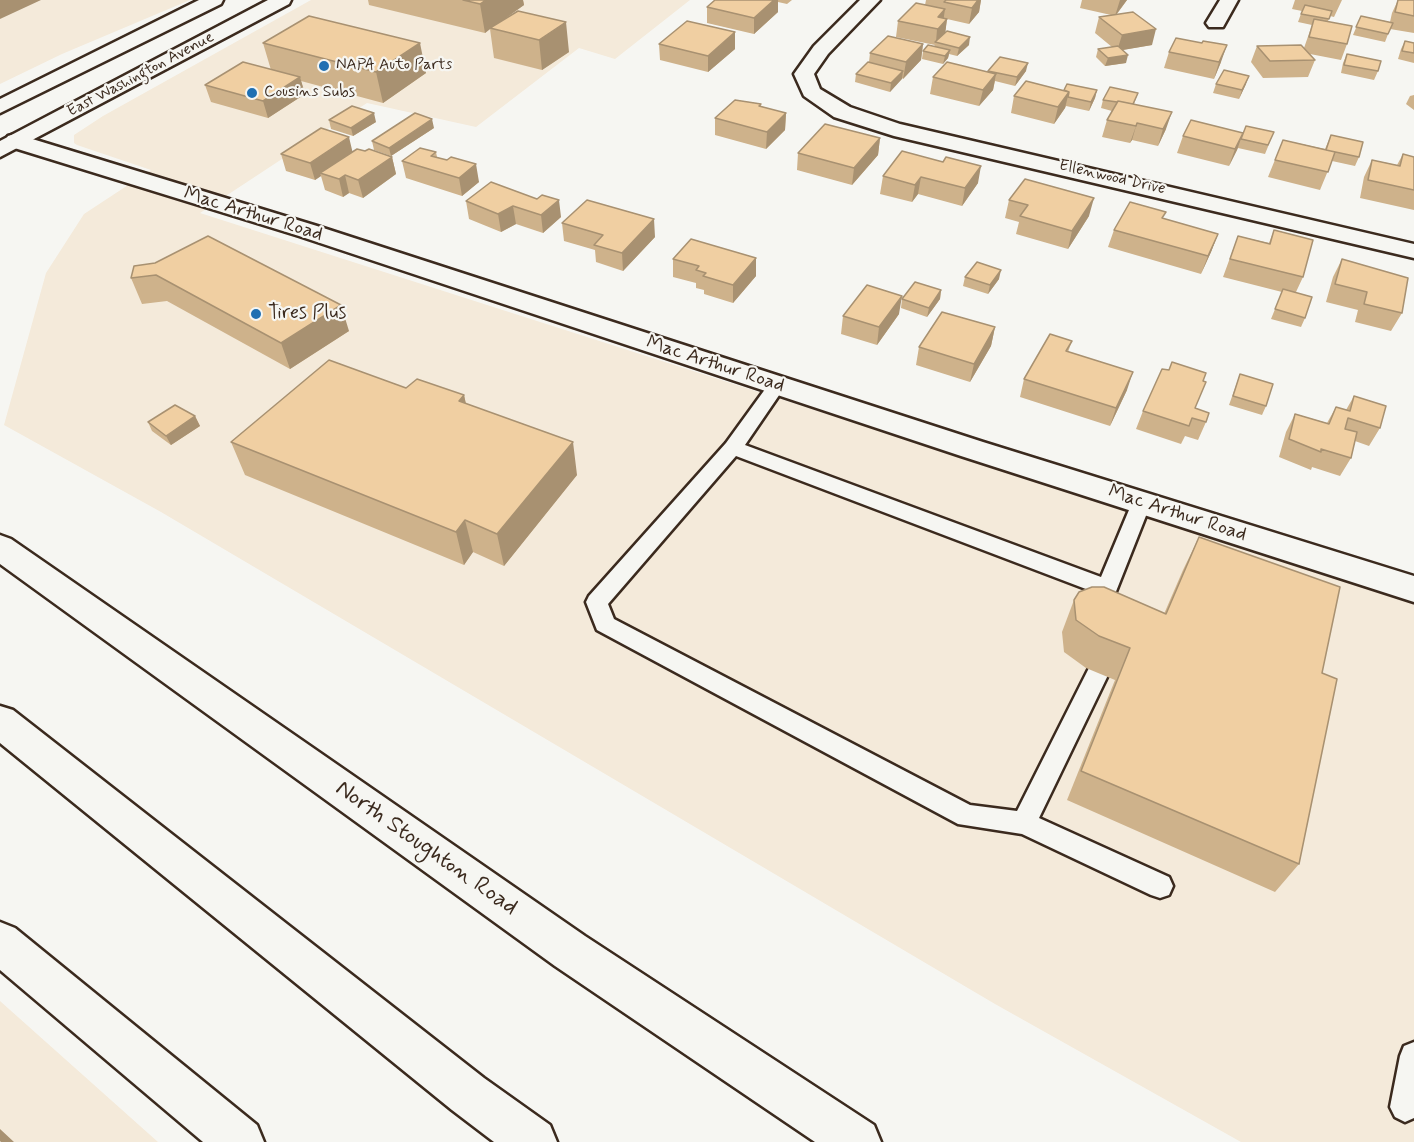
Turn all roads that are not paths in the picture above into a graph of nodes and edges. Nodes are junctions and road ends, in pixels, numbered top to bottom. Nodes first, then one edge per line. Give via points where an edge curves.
1 (214, 0) edge
2 (242, 0) edge
3 (282, 0) edge
4 (871, 0) edge
5 (1229, 0) edge
6 (1216, 23) dead end
7 (0, 107) edge
8 (5, 140) edge
9 (1414, 250) edge
10 (777, 386) junction
11 (733, 448) junction
12 (1141, 503) junction
13 (0, 547) edge
14 (1107, 588) junction
15 (1414, 589) edge
16 (1112, 610) edge
17 (1098, 673) dead end
18 (0, 721) edge
19 (1024, 823) junction
20 (1160, 886) dead end
21 (0, 943) edge
22 (1414, 1056) edge
23 (1406, 1107) dead end
24 (240, 1142) edge
25 (533, 1142) edge
26 (857, 1142) edge

1 - 7 street, East Washington Avenue
2 - 8 street
3 - 8 street, East Washington Avenue
4 - 9 street, Ellenwood Drive via 804,74 815,96 842,112 894,129
5 - 6 street
8 - 10 street, Mac Arthur Road via 308,231
10 - 11 lane
10 - 12 street, Mac Arthur Road
11 - 14 lane
11 - 19 lane via 597,602 605,624 967,816
12 - 14 lane
12 - 15 street, Mac Arthur Road
13 - 26 street, North Stoughton Road via 570,951
14 - 16 lane
17 - 19 lane
18 - 25 street
19 - 20 lane
21 - 24 street
22 - 23 lane

